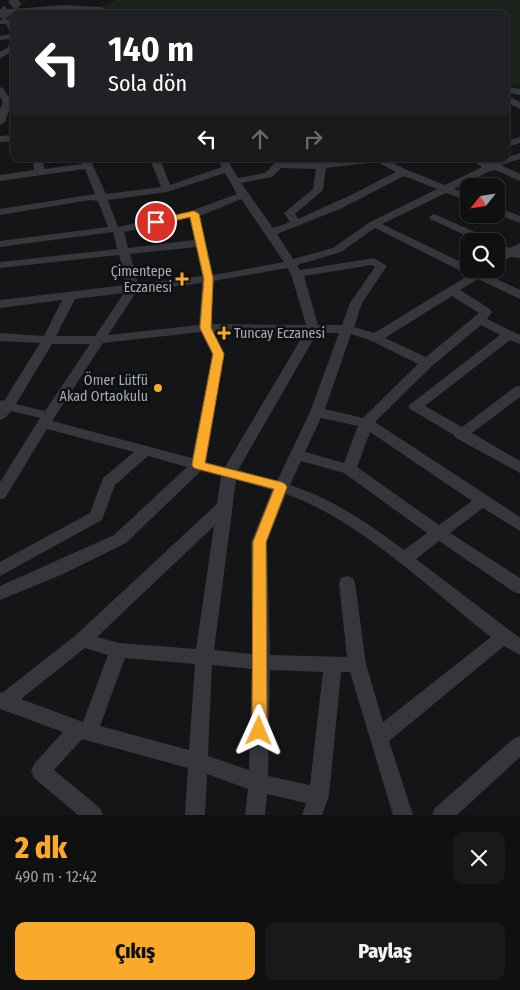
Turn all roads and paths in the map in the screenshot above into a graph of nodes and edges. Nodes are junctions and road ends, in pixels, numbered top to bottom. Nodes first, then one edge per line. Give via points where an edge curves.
1 (16, 10) edge
2 (103, 10) edge
3 (2, 12) edge
4 (4, 22) edge
5 (10, 47) edge
6 (3, 58) edge
7 (0, 90) edge
8 (10, 101) edge
9 (0, 122) edge
10 (38, 162) edge
11 (156, 162) edge
12 (278, 162) edge
13 (324, 162) edge
14 (384, 162) edge
15 (86, 163) edge
16 (485, 163) edge
17 (224, 164) edge
18 (403, 172) junction
19 (39, 173) junction
20 (0, 178) edge
21 (520, 178) edge
22 (236, 181) junction
23 (167, 189) junction
24 (448, 189) junction
25 (460, 194) edge
26 (243, 195) junction
27 (102, 198) junction
28 (0, 212) edge
29 (194, 214) junction
30 (505, 214) edge
31 (434, 217) dead end
32 (520, 220) edge
33 (296, 224) junction
34 (374, 224) junction
35 (116, 230) junction
36 (271, 232) junction
37 (469, 233) edge
38 (201, 243) junction
39 (0, 244) edge
40 (124, 252) junction
41 (517, 252) edge
42 (505, 258) edge
43 (460, 262) edge
44 (0, 265) edge
45 (293, 269) junction
46 (473, 278) edge
47 (492, 278) edge
48 (208, 279) junction
49 (133, 288) junction
50 (453, 291) junction
51 (71, 295) junction
52 (520, 295) edge
53 (0, 304) edge
54 (480, 320) junction
55 (205, 328) junction
56 (312, 329) junction
57 (347, 329) junction
58 (0, 337) edge
59 (515, 337) edge
60 (376, 338) junction
61 (48, 340) junction
62 (98, 340) junction
63 (428, 363) junction
64 (520, 390) edge
65 (3, 408) edge
66 (317, 412) junction
67 (46, 419) junction
68 (366, 423) junction
69 (461, 434) junction
70 (146, 450) junction
71 (298, 456) junction
72 (198, 465) junction
73 (520, 468) edge
74 (349, 469) junction
75 (229, 473) junction
76 (281, 487) junction
77 (0, 494) edge
78 (482, 501) junction
79 (224, 507) junction
80 (520, 525) edge
81 (440, 534) junction
82 (404, 559) junction
83 (0, 570) edge
84 (347, 583) dead end
85 (520, 586) edge
86 (0, 593) edge
87 (82, 640) junction
88 (515, 643) edge
89 (119, 650) junction
90 (204, 657) junction
91 (261, 662) junction
92 (357, 664) junction
93 (333, 665) junction
94 (2, 701) edge
95 (84, 730) junction
96 (378, 738) junction
97 (520, 745) edge
98 (199, 762) junction
99 (258, 783) junction
100 (318, 796) junction
101 (94, 815) edge
102 (195, 815) edge
103 (254, 815) edge
104 (312, 815) edge
105 (403, 815) edge
106 (442, 815) edge

1 - 2 street via 38,7
3 - 4 street
5 - 6 street
7 - 8 street
8 - 9 street
10 - 19 street
11 - 23 street
12 - 13 street
12 - 22 street via 268,174
13 - 33 street via 318,190 289,214
14 - 18 street
15 - 19 street
15 - 27 street
16 - 21 street
16 - 24 street
17 - 22 street
17 - 23 street
18 - 24 street
18 - 33 street
19 - 20 street
22 - 26 street
23 - 27 street
24 - 25 street
24 - 34 street
26 - 29 street
26 - 36 street
27 - 28 street via 90,197
27 - 35 street
29 - 35 street
29 - 38 street
30 - 32 street
31 - 37 street
33 - 36 street
34 - 43 street
34 - 45 street via 337,250
35 - 39 street
35 - 40 street
36 - 45 street
38 - 40 street
38 - 48 street
40 - 44 street
40 - 49 street
41 - 42 street
45 - 48 street
45 - 56 street
45 - 57 street via 374,261 381,266 356,303
46 - 50 street
47 - 52 street
48 - 49 street
48 - 55 street
49 - 51 street
49 - 62 street
50 - 54 street via 486,312
50 - 60 street
51 - 53 street
51 - 61 street
54 - 59 street
54 - 63 street
55 - 56 street
55 - 62 street
55 - 72 street via 218,354
56 - 57 street
56 - 75 street
57 - 60 street
57 - 66 street
58 - 61 street
59 - 69 street via 415,406
60 - 63 street
61 - 62 street
61 - 65 street
62 - 67 street
63 - 68 street
64 - 69 street
65 - 67 street
66 - 68 street
66 - 71 street
67 - 70 street
67 - 77 street
68 - 74 street
68 - 78 street
69 - 73 street
70 - 72 street
70 - 83 street via 108,482 97,516
71 - 74 street
71 - 76 street
72 - 75 street
72 - 86 street via 120,539
74 - 81 street
75 - 76 street
75 - 79 street
76 - 82 street via 335,510
76 - 91 street via 259,542
78 - 80 street
78 - 81 street
79 - 87 street
79 - 90 street
81 - 82 street
81 - 85 street
82 - 88 street
84 - 92 street
87 - 89 street
87 - 94 street
88 - 96 street
89 - 90 street
89 - 95 street
90 - 91 street
90 - 98 street
91 - 93 street
91 - 99 street
92 - 93 street
92 - 96 street
93 - 100 street
94 - 95 street
95 - 98 street
95 - 101 street via 41,771
96 - 105 street
97 - 106 street
98 - 99 street
98 - 102 street
99 - 100 street
99 - 103 street
100 - 104 street

